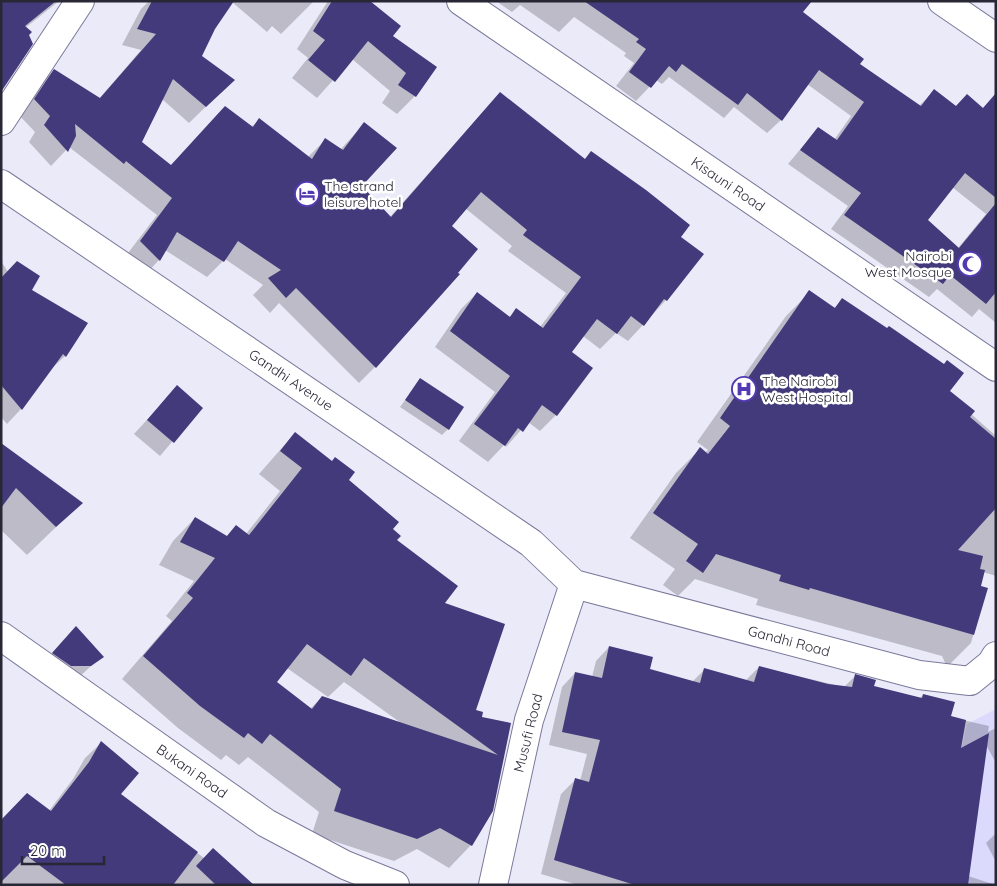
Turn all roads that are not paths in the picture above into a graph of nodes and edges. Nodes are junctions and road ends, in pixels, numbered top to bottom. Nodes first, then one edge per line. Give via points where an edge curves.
1 (80, 1) edge
2 (461, 1) edge
3 (942, 1) edge
4 (996, 38) edge
5 (1, 121) edge
6 (1, 184) edge
7 (996, 367) edge
8 (574, 584) junction
9 (1, 636) edge
10 (996, 656) edge
11 (395, 885) edge
12 (493, 885) edge

1 - 5 street
2 - 7 street, Kisauni Road
3 - 4 street
6 - 8 street, Gandhi Avenue via 531,543
8 - 10 street, Gandhi Road via 919,675 970,681
8 - 12 street, Musufi Road via 529,720
9 - 11 street, Bukani Road via 266,823 345,865

